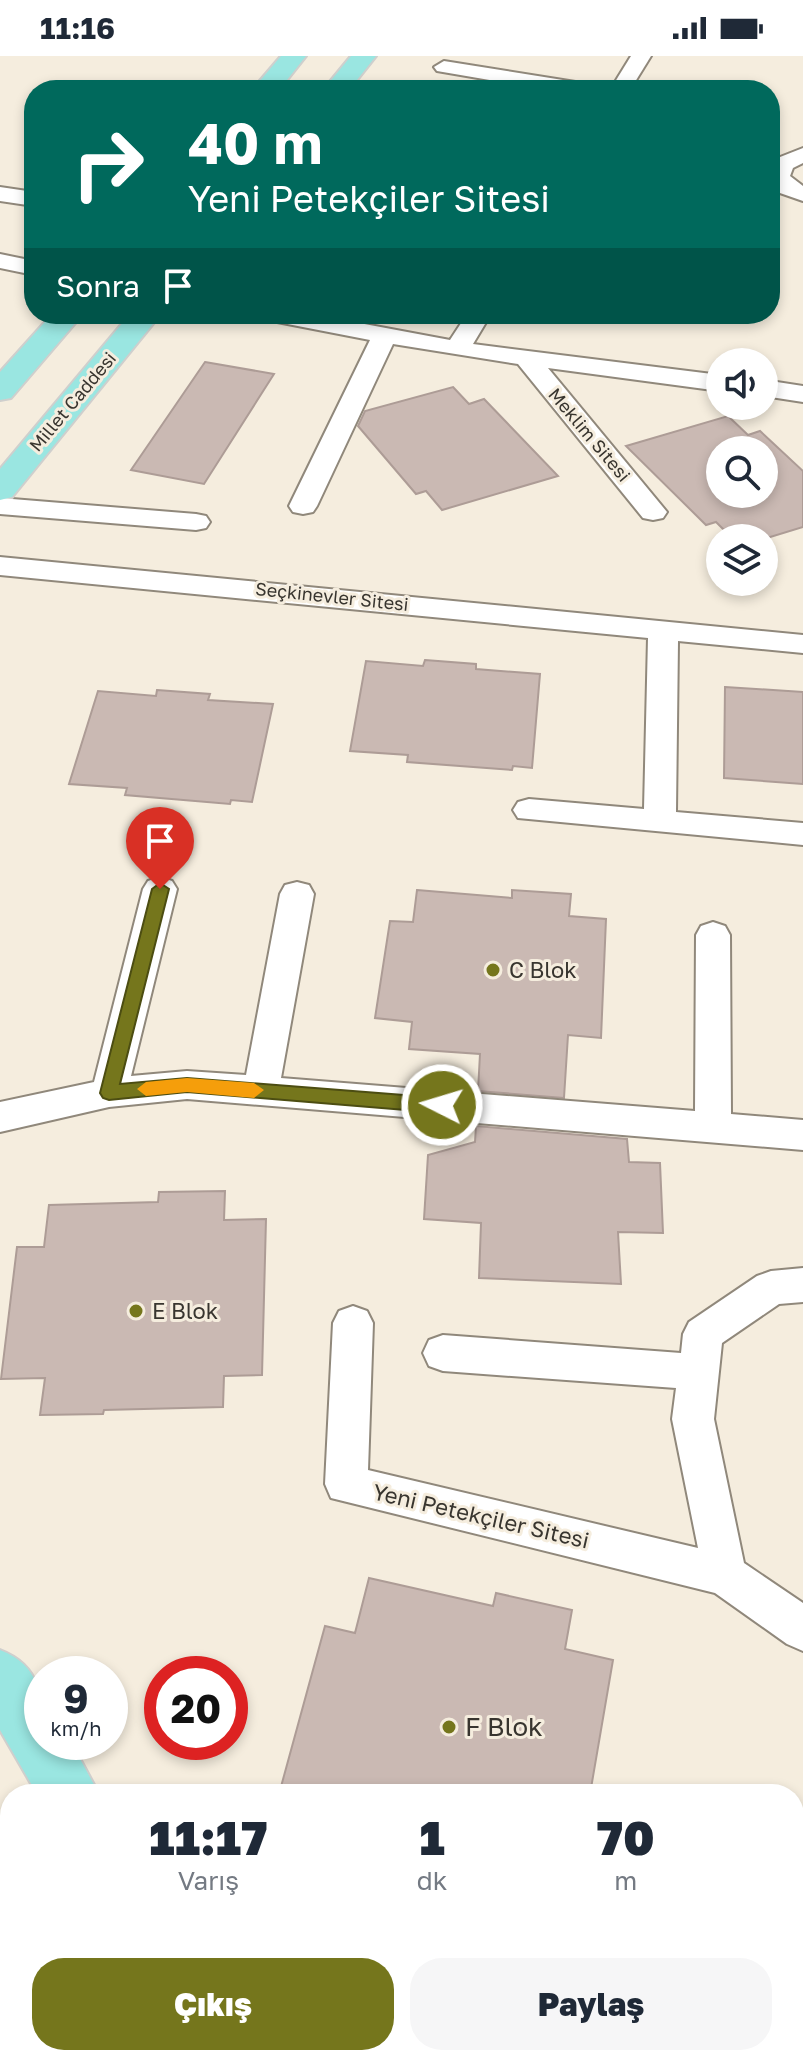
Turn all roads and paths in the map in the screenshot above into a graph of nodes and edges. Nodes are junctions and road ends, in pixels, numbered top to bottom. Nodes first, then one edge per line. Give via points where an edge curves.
1 (294, 56) edge
2 (364, 56) edge
3 (641, 56) edge
4 (444, 67) dead end
5 (274, 80) edge
6 (344, 80) edge
7 (525, 80) edge
8 (626, 80) edge
9 (803, 155) edge
10 (780, 173) edge
11 (780, 177) edge
12 (0, 194) edge
13 (803, 194) edge
14 (24, 198) edge
15 (0, 261) edge
16 (24, 266) edge
17 (59, 324) edge
18 (138, 324) edge
19 (326, 324) edge
20 (473, 324) edge
21 (385, 335) junction
22 (457, 349) junction
23 (525, 357) junction
24 (706, 381) edge
25 (778, 390) edge
26 (0, 391) edge
27 (803, 394) edge
28 (0, 490) edge
29 (0, 506) edge
30 (303, 506) dead end
31 (653, 512) dead end
32 (196, 522) dead end
33 (0, 566) edge
34 (663, 630) junction
35 (803, 644) edge
36 (529, 810) dead end
37 (660, 821) junction
38 (803, 834) edge
39 (160, 889) dead end
40 (297, 894) dead end
41 (713, 935) dead end
42 (261, 1091) junction
43 (109, 1093) junction
44 (0, 1117) edge
45 (713, 1127) junction
46 (803, 1135) edge
47 (803, 1285) edge
48 (353, 1323) dead end
49 (443, 1353) dead end
50 (699, 1372) junction
51 (725, 1575) junction
52 (803, 1629) edge
53 (0, 1677) edge
54 (64, 1784) edge

1 - 5 main road
2 - 6 main road
3 - 8 lane
4 - 7 lane
9 - 10 lane via 783,164
11 - 13 lane
12 - 14 lane
15 - 16 lane
17 - 26 main road
18 - 28 main road, Millet Caddesi
19 - 21 lane, Meklim Sitesi
20 - 22 lane
21 - 22 lane, Meklim Sitesi
21 - 30 lane
22 - 23 lane, Meklim Sitesi
23 - 24 lane, Meklim Sitesi
23 - 31 lane, Meklim Sitesi
25 - 27 lane
29 - 32 lane
33 - 34 lane, Seçkinevler Sitesi
34 - 35 lane, Seçkinevler Sitesi
34 - 37 lane
36 - 37 lane
37 - 38 lane
39 - 43 lane
40 - 42 lane
41 - 45 lane
42 - 43 lane via 187,1085
42 - 45 lane
43 - 44 lane
45 - 46 lane
47 - 50 lane via 771,1288 703,1334
48 - 51 lane, Yeni Petekçiler Sitesi via 346,1484
49 - 50 lane
50 - 51 lane via 693,1419
51 - 52 lane, Yeni Petekçiler Sitesi
53 - 54 main road

